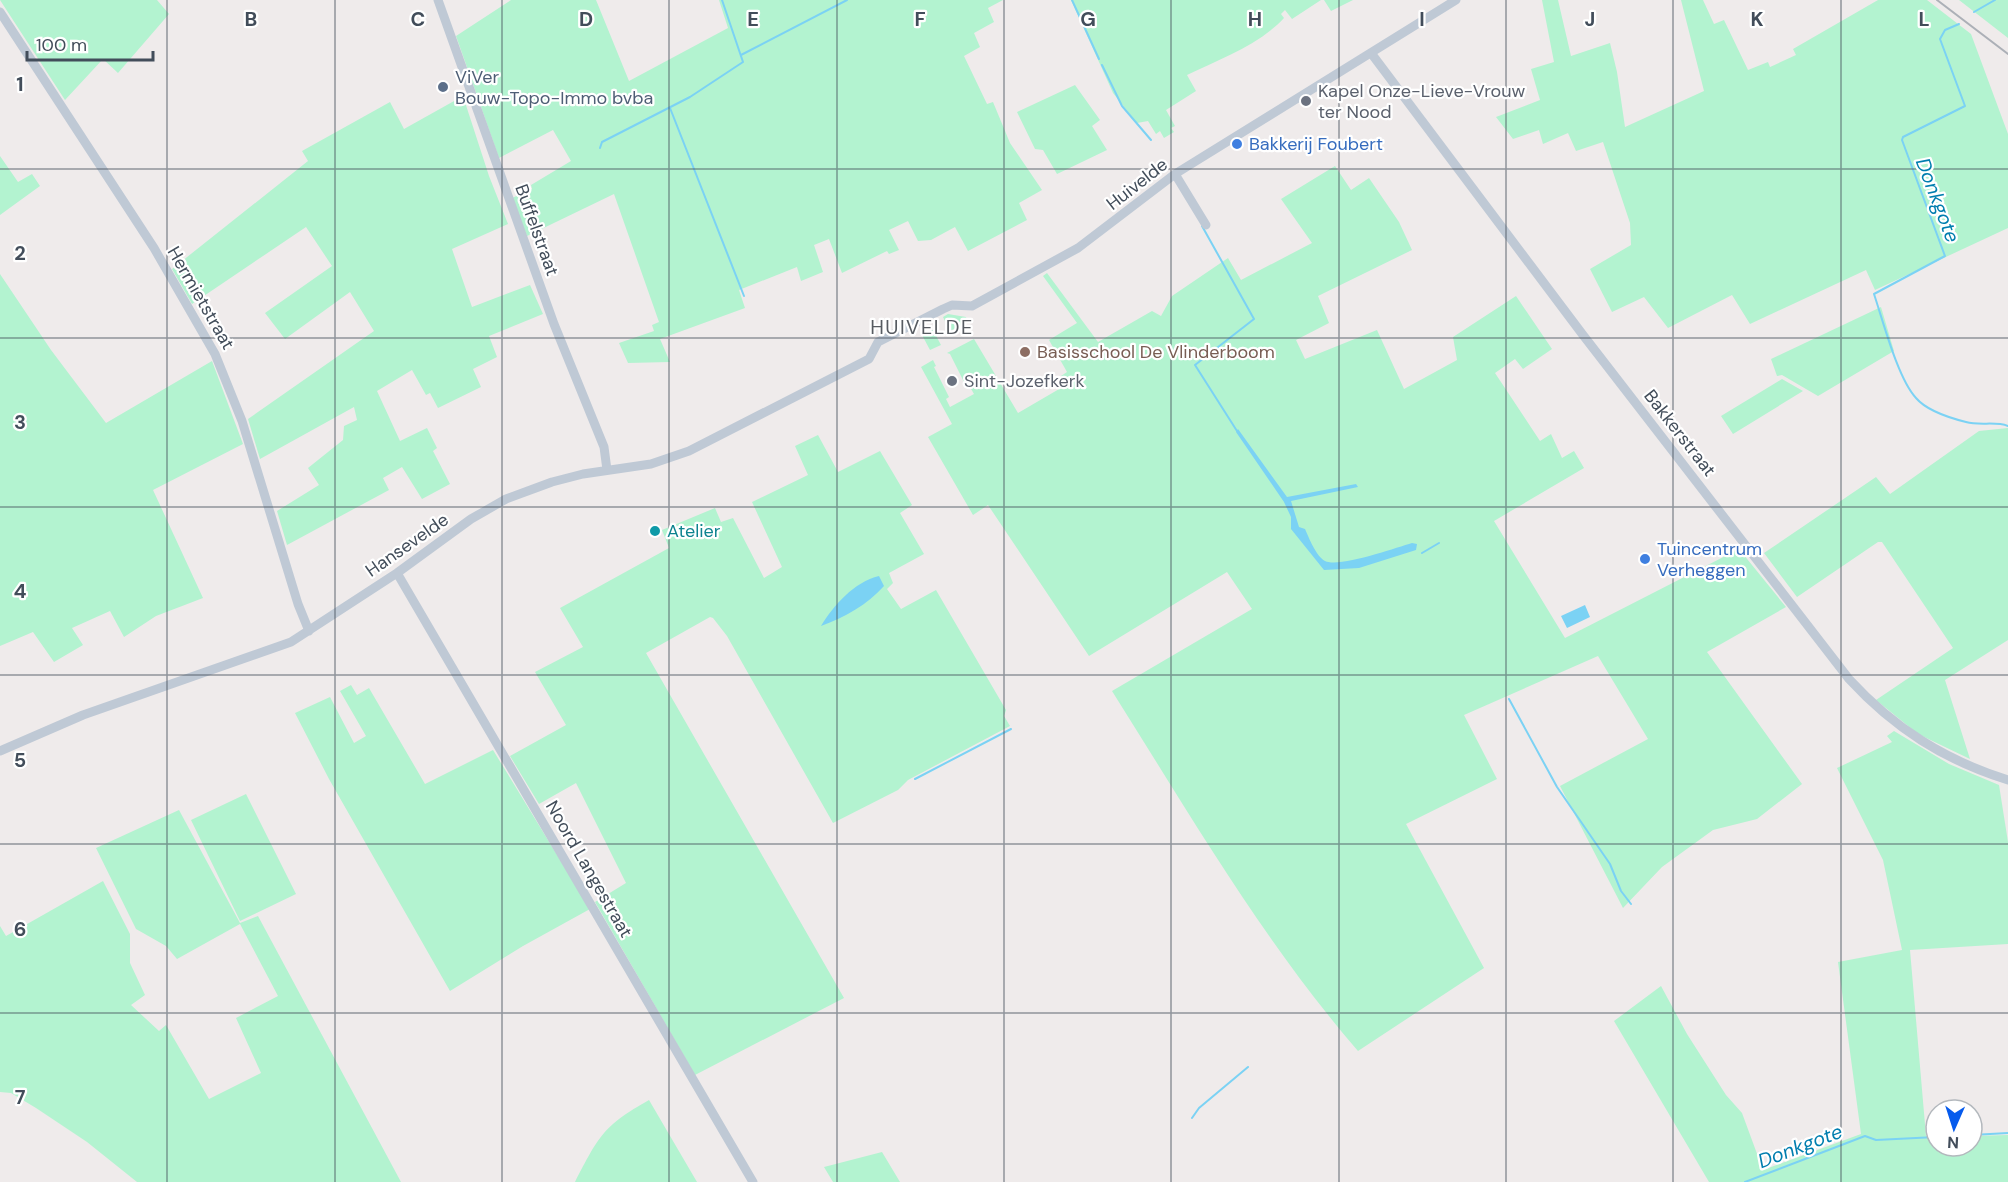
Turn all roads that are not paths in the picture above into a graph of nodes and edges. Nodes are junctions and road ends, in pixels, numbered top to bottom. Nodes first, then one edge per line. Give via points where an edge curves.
1 (438, 0) edge
2 (1456, 0) edge
3 (0, 12) edge
4 (1371, 53) junction
5 (1175, 174) junction
6 (1206, 225) dead end
7 (836, 376) joint
8 (607, 470) junction
9 (397, 573) junction
10 (309, 631) junction
11 (0, 751) edge
12 (2008, 780) edge
13 (753, 1182) edge

1 - 8 street, Buffelstraat via 554,324 604,447
2 - 4 street, Huivelde
3 - 10 street, Hermietstraat via 154,248 215,354 242,421
4 - 5 street, Huivelde
4 - 12 street, Bakkerstraat via 1849,679 1896,725 1927,746 1971,768
5 - 6 street
5 - 7 street, Huivelde via 1078,248 972,306 952,305 878,342 869,359
7 - 8 street, Hansevelde via 699,447 651,464
8 - 9 street, Hansevelde via 552,482 506,499 471,519
9 - 10 street, Hansevelde
9 - 13 street, Noord Langestraat
10 - 11 street, Hansevelde via 274,649 83,715

